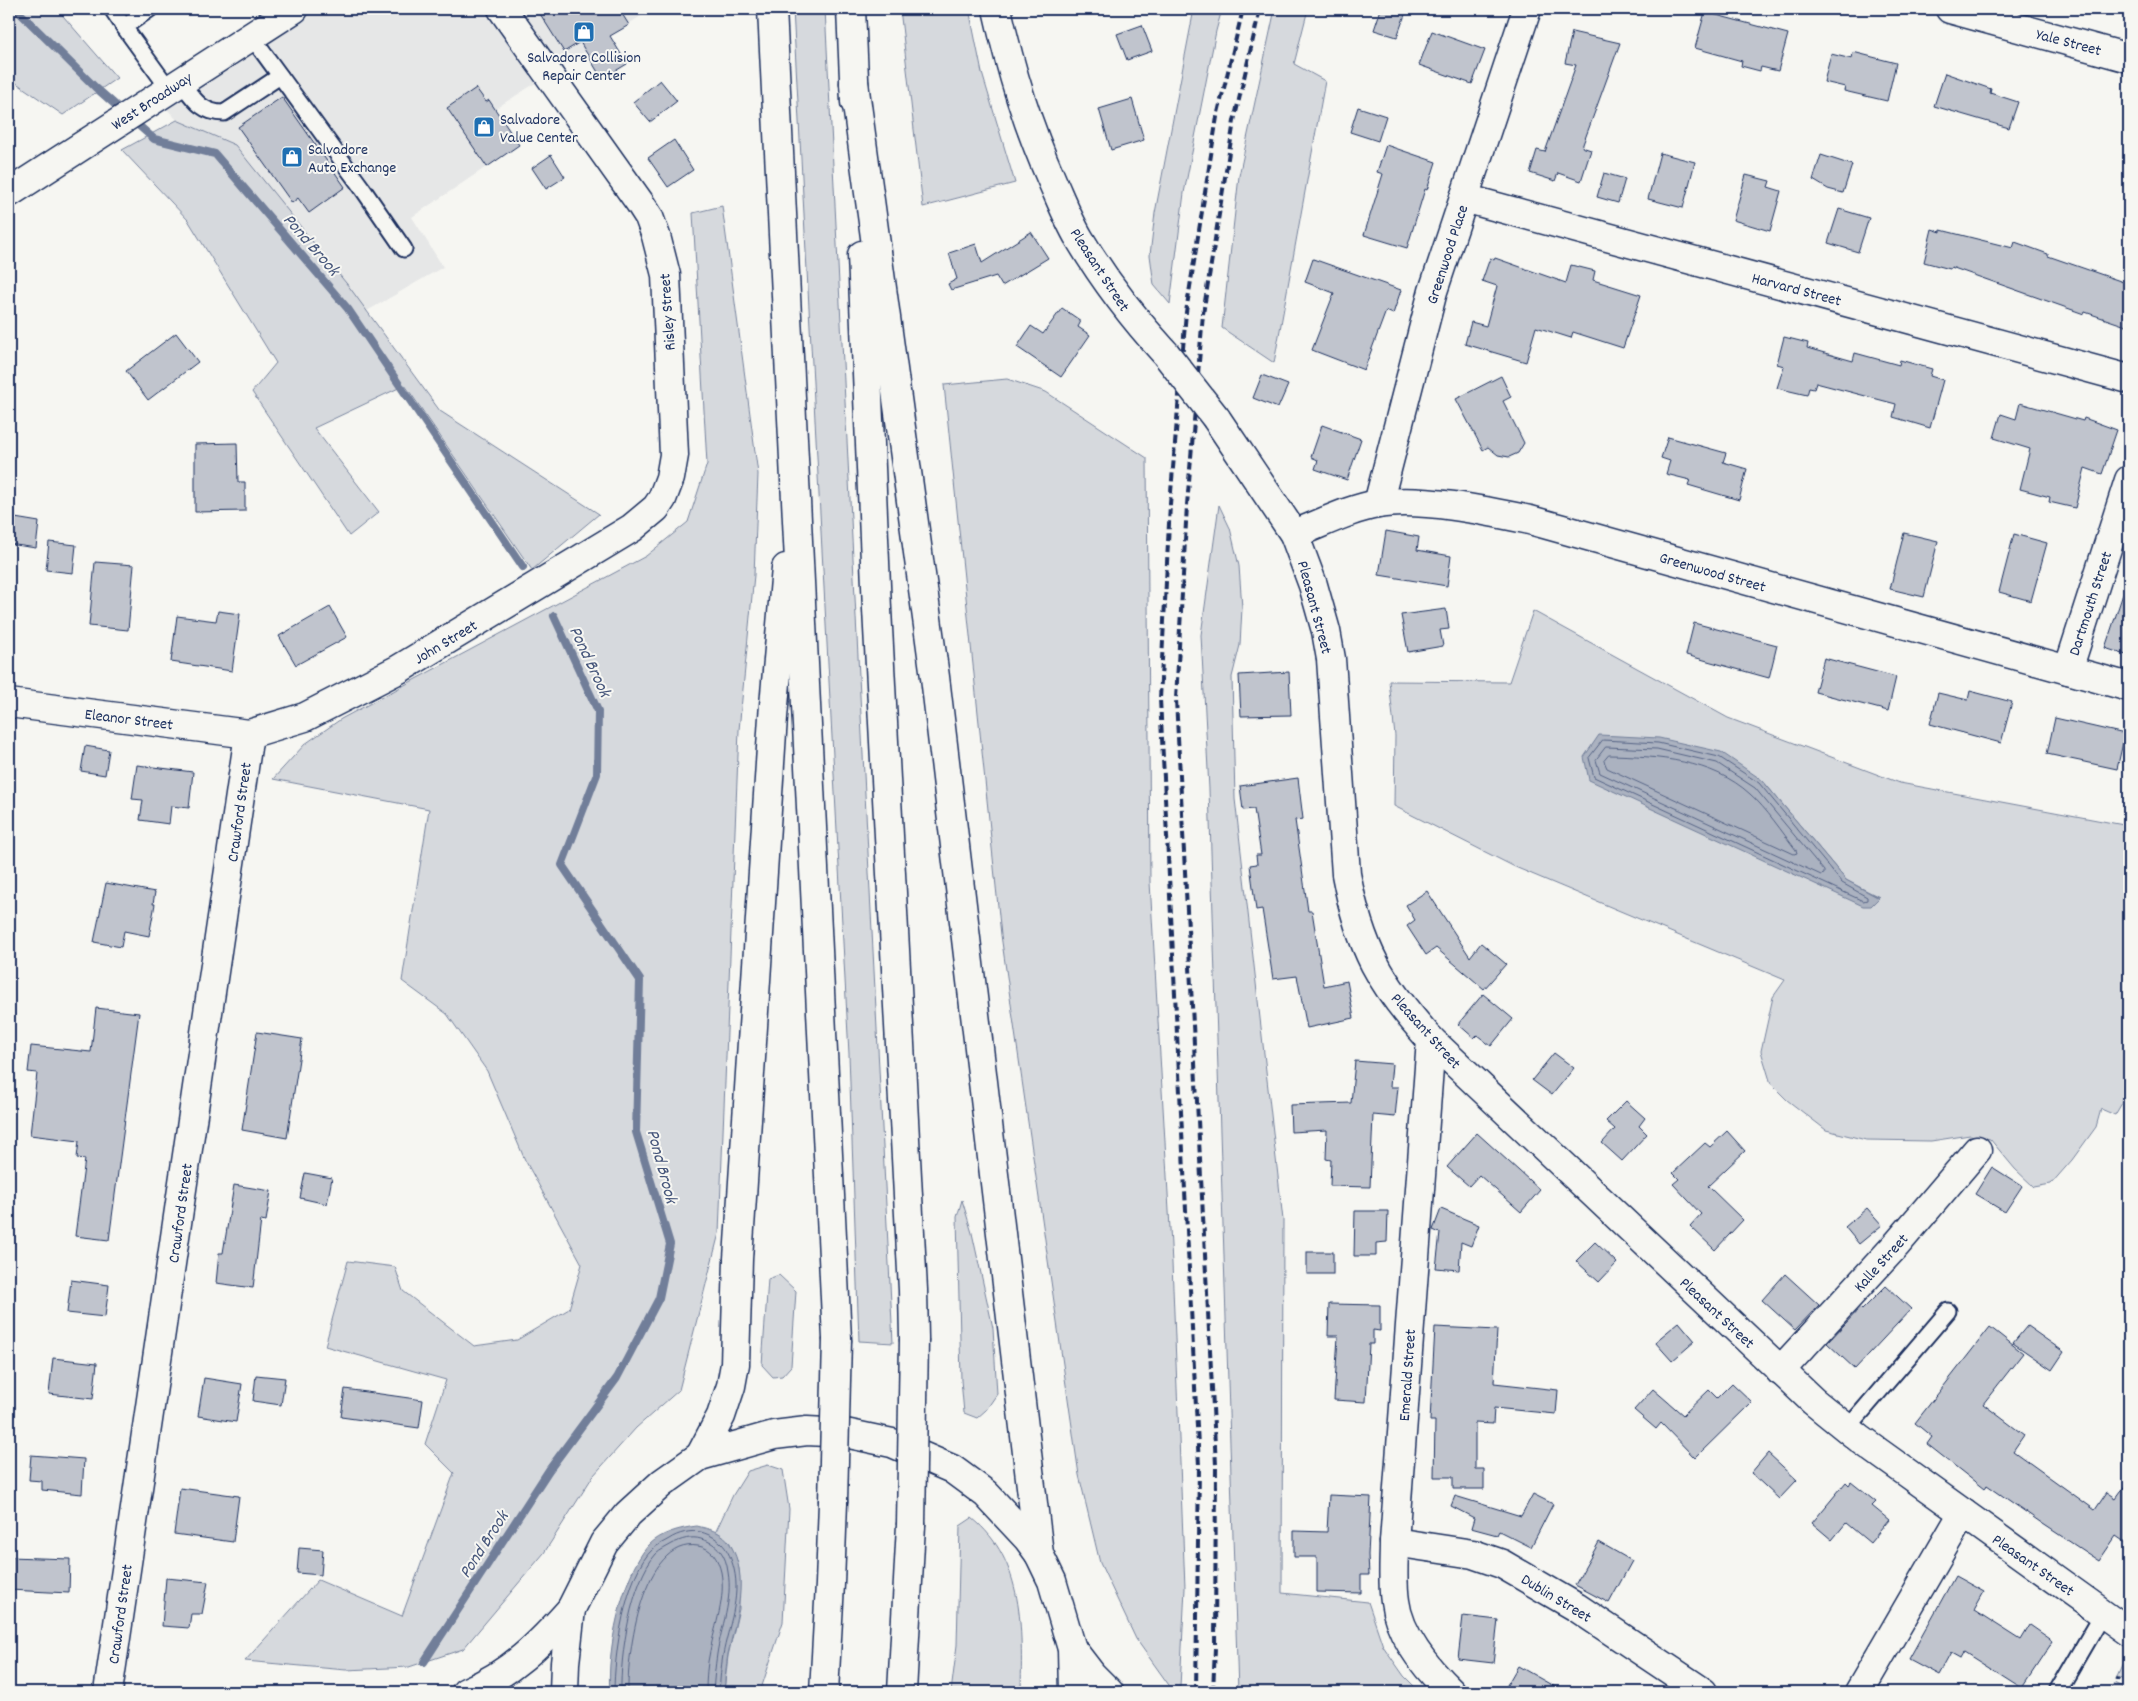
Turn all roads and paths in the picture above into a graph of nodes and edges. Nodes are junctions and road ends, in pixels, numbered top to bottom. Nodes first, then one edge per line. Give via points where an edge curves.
1 (112, 9) edge
2 (150, 9) edge
3 (294, 9) edge
4 (502, 9) edge
5 (772, 9) edge
6 (851, 9) edge
7 (997, 9) edge
8 (1527, 9) edge
9 (1950, 9) edge
10 (124, 27) junction
11 (251, 36) junction
12 (2129, 58) edge
13 (280, 76) junction
14 (854, 83) junction
15 (175, 85) junction
16 (9, 193) edge
17 (1464, 198) junction
18 (404, 249) dead end
19 (2129, 380) edge
20 (795, 457) junction
21 (2129, 480) edge
22 (1378, 504) junction
23 (632, 528) joint
24 (1294, 534) junction
25 (2068, 670) junction
26 (2129, 687) edge
27 (9, 703) edge
28 (249, 734) junction
29 (1431, 1040) junction
30 (1977, 1150) dead end
31 (1948, 1311) dead end
32 (1780, 1371) junction
33 (1847, 1429) junction
34 (700, 1456) junction
35 (1963, 1513) junction
36 (1394, 1542) junction
37 (1039, 1554) junction
38 (571, 1609) junction
39 (2103, 1613) junction
40 (2129, 1632) edge
41 (1072, 1649) junction
42 (2117, 1678) dead end
43 (2129, 1684) edge
44 (108, 1692) edge
45 (466, 1692) edge
46 (564, 1692) edge
47 (824, 1692) edge
48 (902, 1692) edge
49 (1073, 1692) edge
50 (1109, 1692) edge
51 (1452, 1692) edge
52 (1703, 1692) edge
53 (1859, 1692) edge
54 (2057, 1692) edge

1 - 10 lane
2 - 10 lane
3 - 11 main road, West Broadway
4 - 23 main road, Risley Street via 640,203 648,217 666,275 674,456 662,499
5 - 20 main road
6 - 14 main road
7 - 24 main road, Pleasant Street, bridge via 1022,109 1078,237 1114,293 1216,418
8 - 17 main road, Greenwood Place
9 - 12 main road, Yale Street
10 - 15 lane
11 - 13 lane
11 - 15 main road, West Broadway
13 - 15 lane via 224,113 206,110
13 - 18 lane
14 - 37 main road via 935,676
14 - 48 main road, bridge via 877,609 913,1290 911,1525
15 - 16 main road, West Broadway
17 - 19 main road, Harvard Street
17 - 22 main road, Greenwood Place via 1433,291
20 - 34 main road via 760,914 738,1259 735,1364 721,1416
20 - 47 main road, bridge via 837,1339
21 - 25 main road, Dartmouth Street
22 - 24 main road, Greenwood Street
22 - 25 main road, Greenwood Street via 1436,505 1496,512 1530,520
23 - 28 main road, John Street via 399,669 305,717
24 - 29 main road, Pleasant Street via 1313,585 1331,659 1346,874 1352,907 1365,947 1378,972 1402,1008
25 - 26 main road, Greenwood Street
27 - 28 main road, Eleanor Street
28 - 44 main road, Crawford Street
29 - 32 main road, Pleasant Street
29 - 36 main road, Emerald Street
30 - 32 main road, Kalle Street via 1898,1244
31 - 33 lane
32 - 33 main road, Pleasant Street
33 - 35 main road, Pleasant Street
34 - 37 main road via 774,1434 806,1431 845,1433 892,1443 933,1459 966,1477 1010,1517
34 - 38 main road via 648,1494 618,1525 600,1550
35 - 39 main road, Pleasant Street
35 - 53 main road
36 - 51 main road, Emerald Street via 1395,1602 1404,1627 1416,1652 1434,1676
36 - 52 main road, Dublin Street via 1473,1554 1502,1564 1576,1607
37 - 41 main road via 1052,1581
38 - 45 main road via 523,1658 497,1677
38 - 46 main road
39 - 40 main road, Pleasant Street
39 - 54 lane
41 - 49 main road
41 - 50 main road
42 - 43 path

